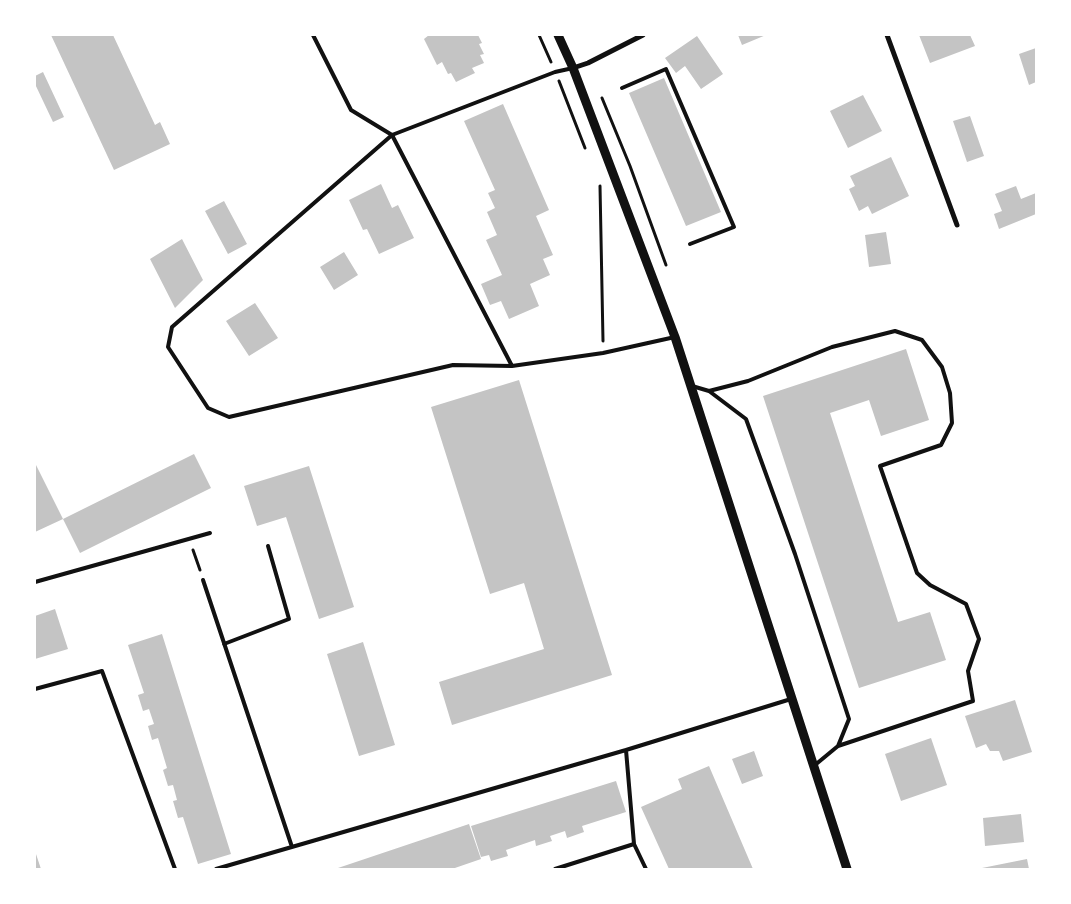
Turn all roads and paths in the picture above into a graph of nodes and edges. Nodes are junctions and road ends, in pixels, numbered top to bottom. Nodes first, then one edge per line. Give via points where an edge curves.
1 (313, 35) edge
2 (539, 35) edge
3 (558, 35) edge
4 (643, 35) edge
5 (886, 35) edge
6 (573, 68) junction
7 (555, 72) junction
8 (622, 88) dead end
9 (392, 135) junction
10 (586, 151) dead end
11 (597, 178) dead end
12 (600, 186) junction
13 (607, 204) dead end
14 (957, 225) dead end
15 (690, 244) dead end
16 (675, 337) junction
17 (603, 353) junction
18 (512, 366) junction
19 (691, 386) junction
20 (709, 391) junction
21 (210, 532) dead end
22 (188, 538) junction
23 (268, 546) dead end
24 (203, 580) joint
25 (35, 582) edge
26 (224, 644) junction
27 (35, 689) edge
28 (791, 699) junction
29 (838, 746) junction
30 (626, 750) junction
31 (813, 766) junction
32 (634, 844) junction
33 (292, 848) junction
34 (175, 869) edge
35 (216, 869) edge
36 (555, 869) edge
37 (646, 869) edge
38 (847, 869) edge

1 - 9 lane via 351,110
2 - 7 path
3 - 6 street
4 - 6 street
5 - 14 street
6 - 7 lane
6 - 16 street
7 - 9 lane
7 - 10 path
8 - 15 lane via 666,69 670,78 734,227
9 - 18 lane
9 - 18 lane via 172,326 168,347 208,408 229,416 453,365
11 - 12 path
12 - 13 path
12 - 17 path
16 - 17 lane
16 - 19 street
17 - 18 lane
19 - 20 lane
19 - 28 street
20 - 29 lane via 746,419 795,554 849,719
20 - 29 lane via 748,381 832,347 895,330 922,340 942,367 950,393 952,423 941,444 880,466 917,573 930,585 966,604 979,639 968,671 973,701
21 - 22 lane
22 - 24 path
22 - 25 lane
23 - 26 lane via 288,620
24 - 26 lane
26 - 33 lane
27 - 34 lane via 102,671
28 - 30 lane
28 - 31 street
29 - 31 lane
30 - 32 lane
30 - 33 lane
31 - 38 street
32 - 36 lane
32 - 37 lane
33 - 35 lane

